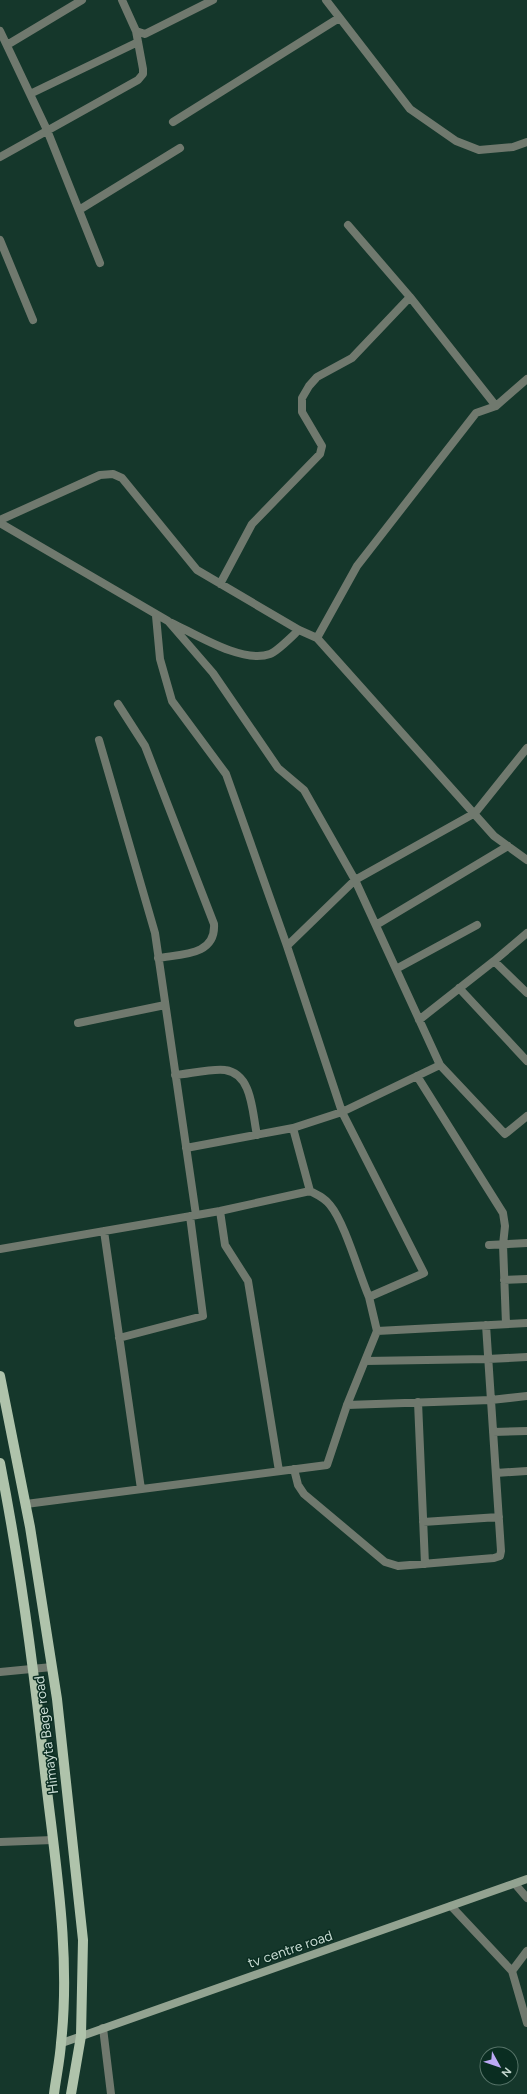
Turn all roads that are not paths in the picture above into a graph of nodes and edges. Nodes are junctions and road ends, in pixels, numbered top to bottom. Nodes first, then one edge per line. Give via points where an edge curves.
1 (82, 0) edge
2 (122, 0) edge
3 (214, 0) edge
4 (326, 0) edge
5 (339, 18) junction
6 (0, 31) edge
7 (136, 31) junction
8 (138, 42) junction
9 (7, 45) junction
10 (30, 94) junction
11 (173, 122) dead end
12 (47, 130) junction
13 (527, 142) edge
14 (180, 148) dead end
15 (0, 157) edge
16 (79, 210) junction
17 (348, 225) dead end
18 (0, 240) edge
19 (100, 263) dead end
20 (410, 297) junction
21 (33, 320) dead end
22 (527, 380) edge
23 (496, 406) junction
24 (0, 522) edge
25 (220, 584) junction
26 (156, 616) junction
27 (168, 621) junction
28 (299, 630) junction
29 (316, 638) junction
30 (118, 704) dead end
31 (99, 740) dead end
32 (527, 748) edge
33 (475, 813) junction
34 (508, 846) junction
35 (527, 860) edge
36 (355, 880) junction
37 (376, 925) junction
38 (477, 925) dead end
39 (527, 933) edge
40 (287, 946) junction
41 (158, 958) junction
42 (494, 961) junction
43 (396, 970) junction
44 (459, 988) junction
45 (527, 993) edge
46 (165, 1005) junction
47 (419, 1020) junction
48 (78, 1023) dead end
49 (527, 1061) edge
50 (440, 1065) junction
51 (175, 1075) junction
52 (417, 1076) junction
53 (342, 1112) junction
54 (527, 1116) edge
55 (293, 1128) junction
56 (256, 1135) junction
57 (186, 1148) junction
58 (310, 1191) junction
59 (220, 1211) junction
60 (193, 1216) junction
61 (104, 1231) junction
62 (503, 1244) junction
63 (527, 1244) edge
64 (489, 1245) dead end
65 (0, 1249) edge
66 (527, 1279) edge
67 (504, 1280) junction
68 (369, 1297) junction
69 (527, 1323) edge
70 (506, 1324) junction
71 (486, 1325) junction
72 (377, 1331) junction
73 (119, 1338) junction
74 (527, 1357) edge
75 (488, 1359) junction
76 (365, 1361) junction
77 (0, 1376) edge
78 (527, 1396) edge
79 (490, 1400) junction
80 (418, 1402) junction
81 (347, 1405) junction
82 (527, 1431) edge
83 (493, 1432) junction
84 (0, 1463) edge
85 (294, 1469) junction
86 (279, 1471) junction
87 (527, 1471) edge
88 (496, 1473) junction
89 (140, 1489) junction
90 (26, 1504) junction
91 (499, 1517) junction
92 (423, 1522) junction
93 (425, 1564) junction
94 (52, 1667) junction
95 (33, 1669) junction
96 (0, 1672) edge
97 (53, 1840) junction
98 (0, 1842) edge
99 (527, 1879) edge
100 (515, 1884) junction
101 (527, 1898) edge
102 (451, 1906) junction
103 (527, 1951) edge
104 (512, 1972) junction
105 (527, 2023) edge
106 (103, 2028) junction
107 (81, 2036) junction
108 (62, 2043) junction
109 (54, 2094) edge
110 (71, 2094) edge
111 (111, 2094) edge

1 - 9 street
2 - 7 street
3 - 7 street via 151,33 140,34
4 - 5 street
5 - 11 street
5 - 13 street via 410,109 456,141 479,150 513,147
6 - 9 street
7 - 8 street
8 - 10 street
8 - 12 street via 143,69 143,74 138,80
9 - 10 street
10 - 12 street
12 - 15 street
12 - 16 street
14 - 16 street
16 - 19 street
17 - 20 street
18 - 21 street
20 - 23 street
20 - 25 street via 352,358 317,377 309,386 302,398 302,412 322,446 320,454 252,524
22 - 23 street
23 - 29 street via 476,413 362,560
24 - 25 street via 100,475 113,474 122,478 197,570
24 - 26 street
25 - 28 street
26 - 27 street
26 - 40 street via 160,660 172,701 226,774
27 - 28 street via 227,649 252,655 271,654
27 - 36 street via 213,673 278,768 304,790
28 - 29 street
29 - 33 street
30 - 41 street via 145,746 214,924 212,941 203,949
31 - 41 street via 155,933
32 - 33 street
33 - 34 street via 494,836
33 - 36 street
34 - 35 street
34 - 37 street
36 - 37 street
36 - 40 street
37 - 43 street
38 - 43 street
39 - 42 street
40 - 53 street
41 - 46 street
42 - 44 street
42 - 45 street
43 - 47 street
44 - 47 street
44 - 49 street
46 - 48 street
46 - 51 street
47 - 50 street
50 - 52 street
50 - 54 street via 505,1134
51 - 56 street via 225,1069 237,1074 248,1088
51 - 57 street
52 - 53 street
52 - 62 street via 503,1213
53 - 55 street
53 - 68 street via 424,1273
55 - 56 street
55 - 58 street
56 - 57 street
57 - 60 street
58 - 59 street
58 - 68 street via 331,1206 340,1222
59 - 60 street
59 - 86 street via 226,1248 248,1281
60 - 61 street
60 - 73 street via 203,1316
61 - 65 street
61 - 73 street
62 - 63 street
62 - 64 street
62 - 67 street
66 - 67 street
67 - 70 street
68 - 72 street
69 - 70 street
70 - 71 street
71 - 72 street
71 - 75 street
72 - 76 street
73 - 89 street
74 - 75 street
75 - 76 street
75 - 79 street
76 - 81 street
77 - 90 main road, Himayta Bage road
78 - 79 street
79 - 80 street
79 - 83 street
80 - 81 street
80 - 92 street
81 - 85 street via 327,1465
82 - 83 street
83 - 88 street
84 - 95 main road via 14,1532
85 - 86 street
85 - 93 street via 298,1485 304,1494 386,1562 398,1566
86 - 89 street
87 - 88 street
88 - 91 street
89 - 90 street
90 - 94 main road, Himayta Bage road
91 - 92 street
91 - 93 street via 500,1556
92 - 93 street
94 - 95 street
94 - 107 main road, Himayta Bage road via 83,1940
95 - 96 street
95 - 97 main road
97 - 98 street
97 - 108 main road via 62,1918
99 - 100 main road, tv centre road
100 - 101 street
100 - 102 main road, tv centre road
102 - 104 street
102 - 106 main road, tv centre road
103 - 104 street
104 - 105 street
106 - 107 main road, tv centre road
106 - 111 street
107 - 108 main road, tv centre road
107 - 110 main road, Himayta Bage road
108 - 109 main road

